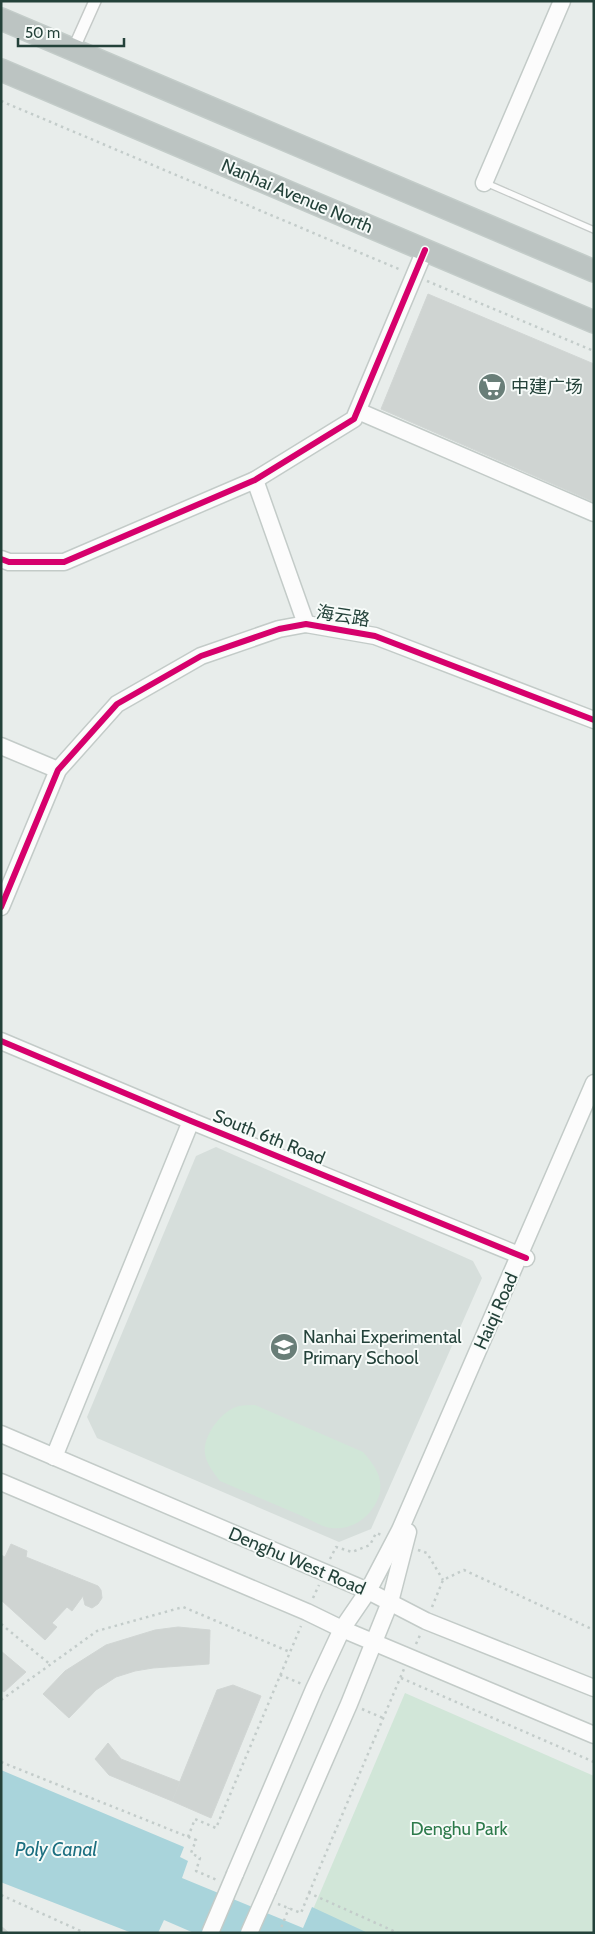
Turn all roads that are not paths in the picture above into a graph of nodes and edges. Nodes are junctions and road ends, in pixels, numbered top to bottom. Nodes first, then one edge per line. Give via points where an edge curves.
1 (95, 1) edge
2 (562, 1) edge
3 (1, 20) edge
4 (73, 50) junction
5 (1, 70) edge
6 (484, 182) joint
7 (594, 230) edge
8 (425, 250) junction
9 (594, 271) edge
10 (594, 322) edge
11 (358, 411) junction
12 (255, 480) junction
13 (594, 513) edge
14 (1, 559) edge
15 (306, 624) junction
16 (594, 720) edge
17 (1, 746) edge
18 (58, 770) junction
19 (1, 907) edge
20 (1, 1041) edge
21 (594, 1083) edge
22 (594, 1100) edge
23 (191, 1121) junction
24 (523, 1257) junction
25 (1, 1434) edge
26 (54, 1457) junction
27 (1, 1482) edge
28 (400, 1542) junction
29 (368, 1591) junction
30 (390, 1602) junction
31 (342, 1630) junction
32 (374, 1643) junction
33 (594, 1688) edge
34 (594, 1735) edge
35 (210, 1933) edge
36 (250, 1933) edge

1 - 4 street
2 - 6 street
3 - 4 highway
4 - 9 highway
5 - 8 highway, Nanhai Avenue North
6 - 7 lane
8 - 10 highway, Nanhai Avenue North
8 - 11 street
11 - 12 street via 354,419
11 - 13 street
12 - 14 street via 64,562 9,562
12 - 15 street
15 - 16 street, 海云路 via 375,636
15 - 18 street, 海云路 via 280,629 201,656 117,704
17 - 18 street
18 - 19 street
20 - 23 street, South 6th Road
21 - 24 street, Haiqi Road
22 - 24 street, Haiqi Road
23 - 24 street, South 6th Road
23 - 26 street
24 - 28 street, Haiqi Road
25 - 26 street, Denghu West Road
26 - 29 street, Denghu West Road
27 - 31 street via 307,1612
28 - 29 street, Haiqi Road
28 - 30 street, Haiqi Road
29 - 30 street, Denghu West Road
29 - 31 street, Haiqi Road
30 - 32 street, Haiqi Road
30 - 33 street, Denghu West Road via 426,1621
31 - 32 street
31 - 35 street, Haiqi Road, bridge via 228,1878
32 - 34 street
32 - 36 street, Haiqi Road, bridge via 270,1896

